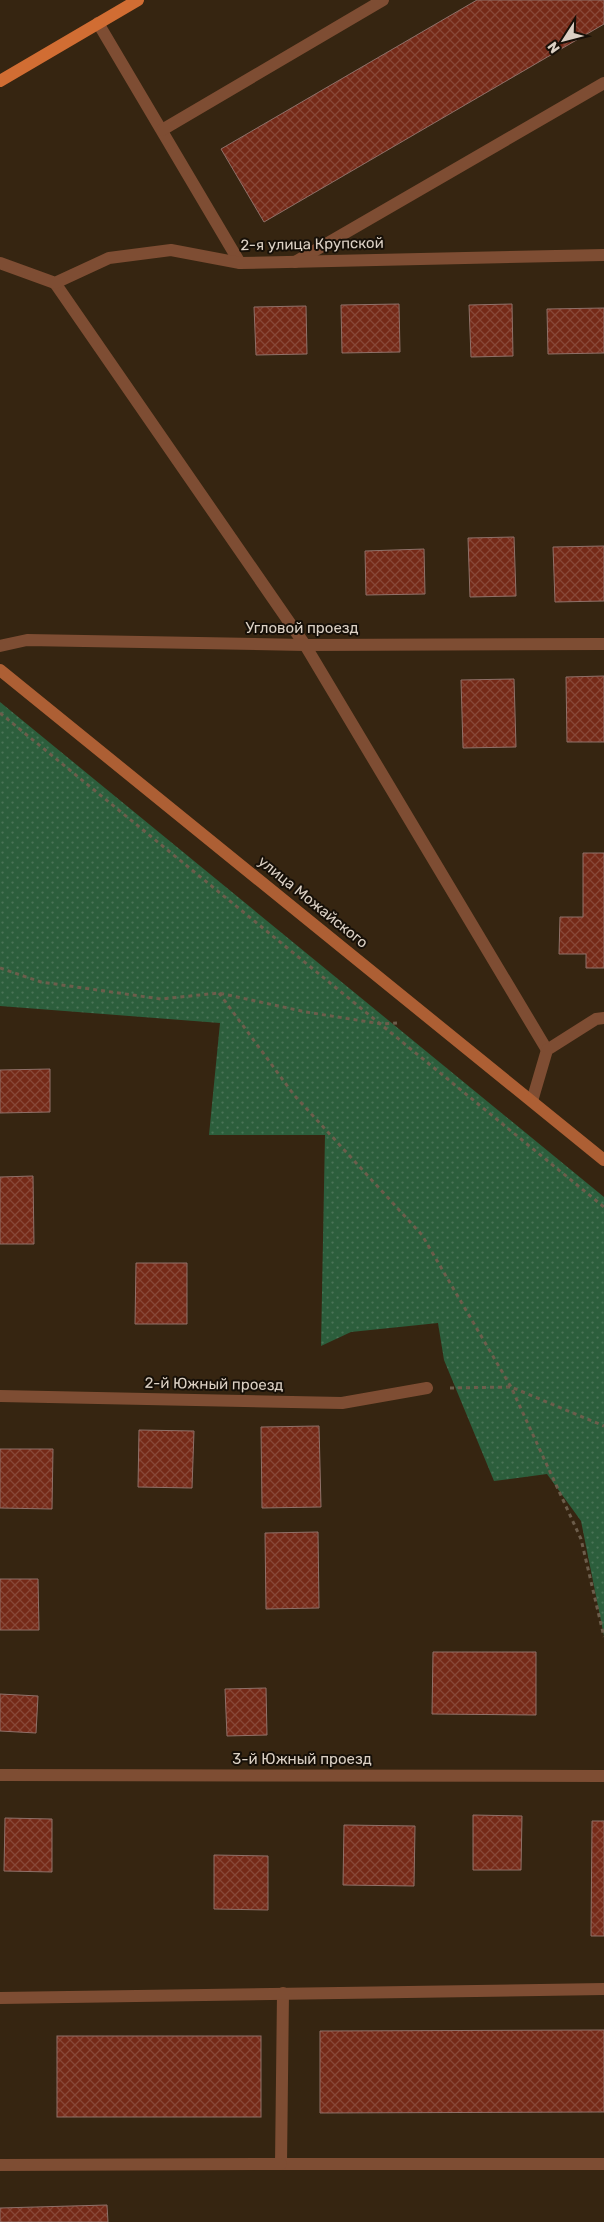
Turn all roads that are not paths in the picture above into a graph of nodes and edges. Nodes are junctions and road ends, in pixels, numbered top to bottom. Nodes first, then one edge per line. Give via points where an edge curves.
1 (138, 0) edge
2 (383, 0) edge
3 (98, 23) junction
4 (0, 81) edge
5 (604, 83) edge
6 (162, 130) junction
7 (604, 255) edge
8 (295, 262) junction
9 (0, 263) edge
10 (240, 263) junction
11 (55, 283) junction
12 (604, 644) edge
13 (305, 645) junction
14 (0, 646) edge
15 (0, 670) edge
16 (604, 1018) edge
17 (547, 1050) junction
18 (532, 1101) junction
19 (604, 1160) edge
20 (427, 1388) road end
21 (0, 1396) edge
22 (0, 1775) edge
23 (604, 1776) edge
24 (604, 1989) edge
25 (283, 1994) junction
26 (0, 1998) edge
27 (281, 2164) junction
28 (604, 2164) edge
29 (0, 2165) edge

1 - 3 main road
2 - 6 street
3 - 4 main road
3 - 6 street
5 - 8 street
6 - 10 street
7 - 8 street, 2-я улица Крупской
8 - 10 street, 2-я улица Крупской
9 - 11 street
10 - 11 street, 2-я улица Крупской via 171,250 109,258
11 - 13 street
12 - 13 street, Угловой проезд
13 - 14 street, Угловой проезд via 27,640
13 - 17 street
15 - 18 main road, улица Можайского
16 - 17 street via 596,1018
17 - 18 street
18 - 19 main road, улица Можайского
20 - 21 street, 2-й Южный проезд via 342,1403
22 - 23 street, 3-й Южный проезд
24 - 25 street
25 - 26 street
25 - 27 street
27 - 28 street
27 - 29 street

